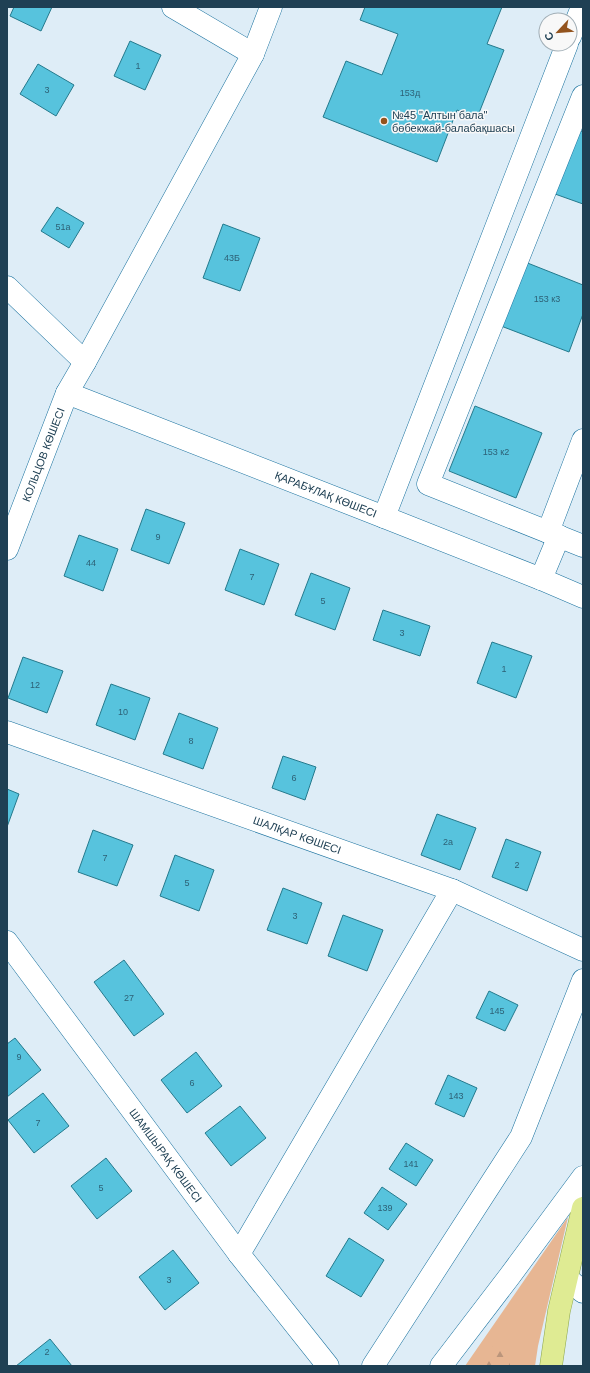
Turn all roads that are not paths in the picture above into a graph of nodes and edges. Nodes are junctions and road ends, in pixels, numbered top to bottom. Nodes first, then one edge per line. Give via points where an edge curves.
1 (173, 7) edge
2 (271, 7) edge
3 (582, 7) edge
4 (578, 17) edge
5 (564, 52) edge
6 (253, 54) junction
7 (583, 96) edge
8 (7, 287) edge
9 (86, 362) junction
10 (67, 393) junction
11 (583, 440) edge
12 (384, 517) junction
13 (554, 534) junction
14 (583, 546) edge
15 (7, 549) edge
16 (541, 579) junction
17 (583, 597) edge
18 (7, 732) edge
19 (452, 890) junction
20 (7, 942) edge
21 (583, 950) edge
22 (583, 980) edge
23 (583, 1177) edge
24 (583, 1208) edge
25 (238, 1254) junction
26 (567, 1278) junction
27 (583, 1292) edge
28 (328, 1366) edge
29 (373, 1366) edge
30 (440, 1366) edge
31 (551, 1366) edge

1 - 6 street
2 - 6 street, КОЛЬЦОВ КӨШЕСІ
3 - 4 street
5 - 12 street
6 - 9 street, КОЛЬЦОВ КӨШЕСІ
7 - 13 street via 428,484
8 - 9 street
9 - 10 street, КОЛЬЦОВ КӨШЕСІ
10 - 12 street, ҚАРАБҰЛАҚ КӨШЕСІ
10 - 15 street, КОЛЬЦОВ КӨШЕСІ
11 - 13 street
12 - 16 street, ҚАРАБҰЛАҚ КӨШЕСІ
13 - 14 street
13 - 16 street
16 - 17 street, ҚАРАБҰЛАҚ КӨШЕСІ
18 - 19 street, ШАЛҚАР КӨШЕСІ
19 - 21 street, ШАЛҚАР КӨШЕСІ
19 - 25 street
20 - 25 street, ШАМШЫРАҚ КӨШЕСІ
22 - 29 street via 521,1137
23 - 30 street
24 - 26 main road
25 - 28 street, ШАМШЫРАҚ КӨШЕСІ
26 - 27 street
26 - 31 main road

